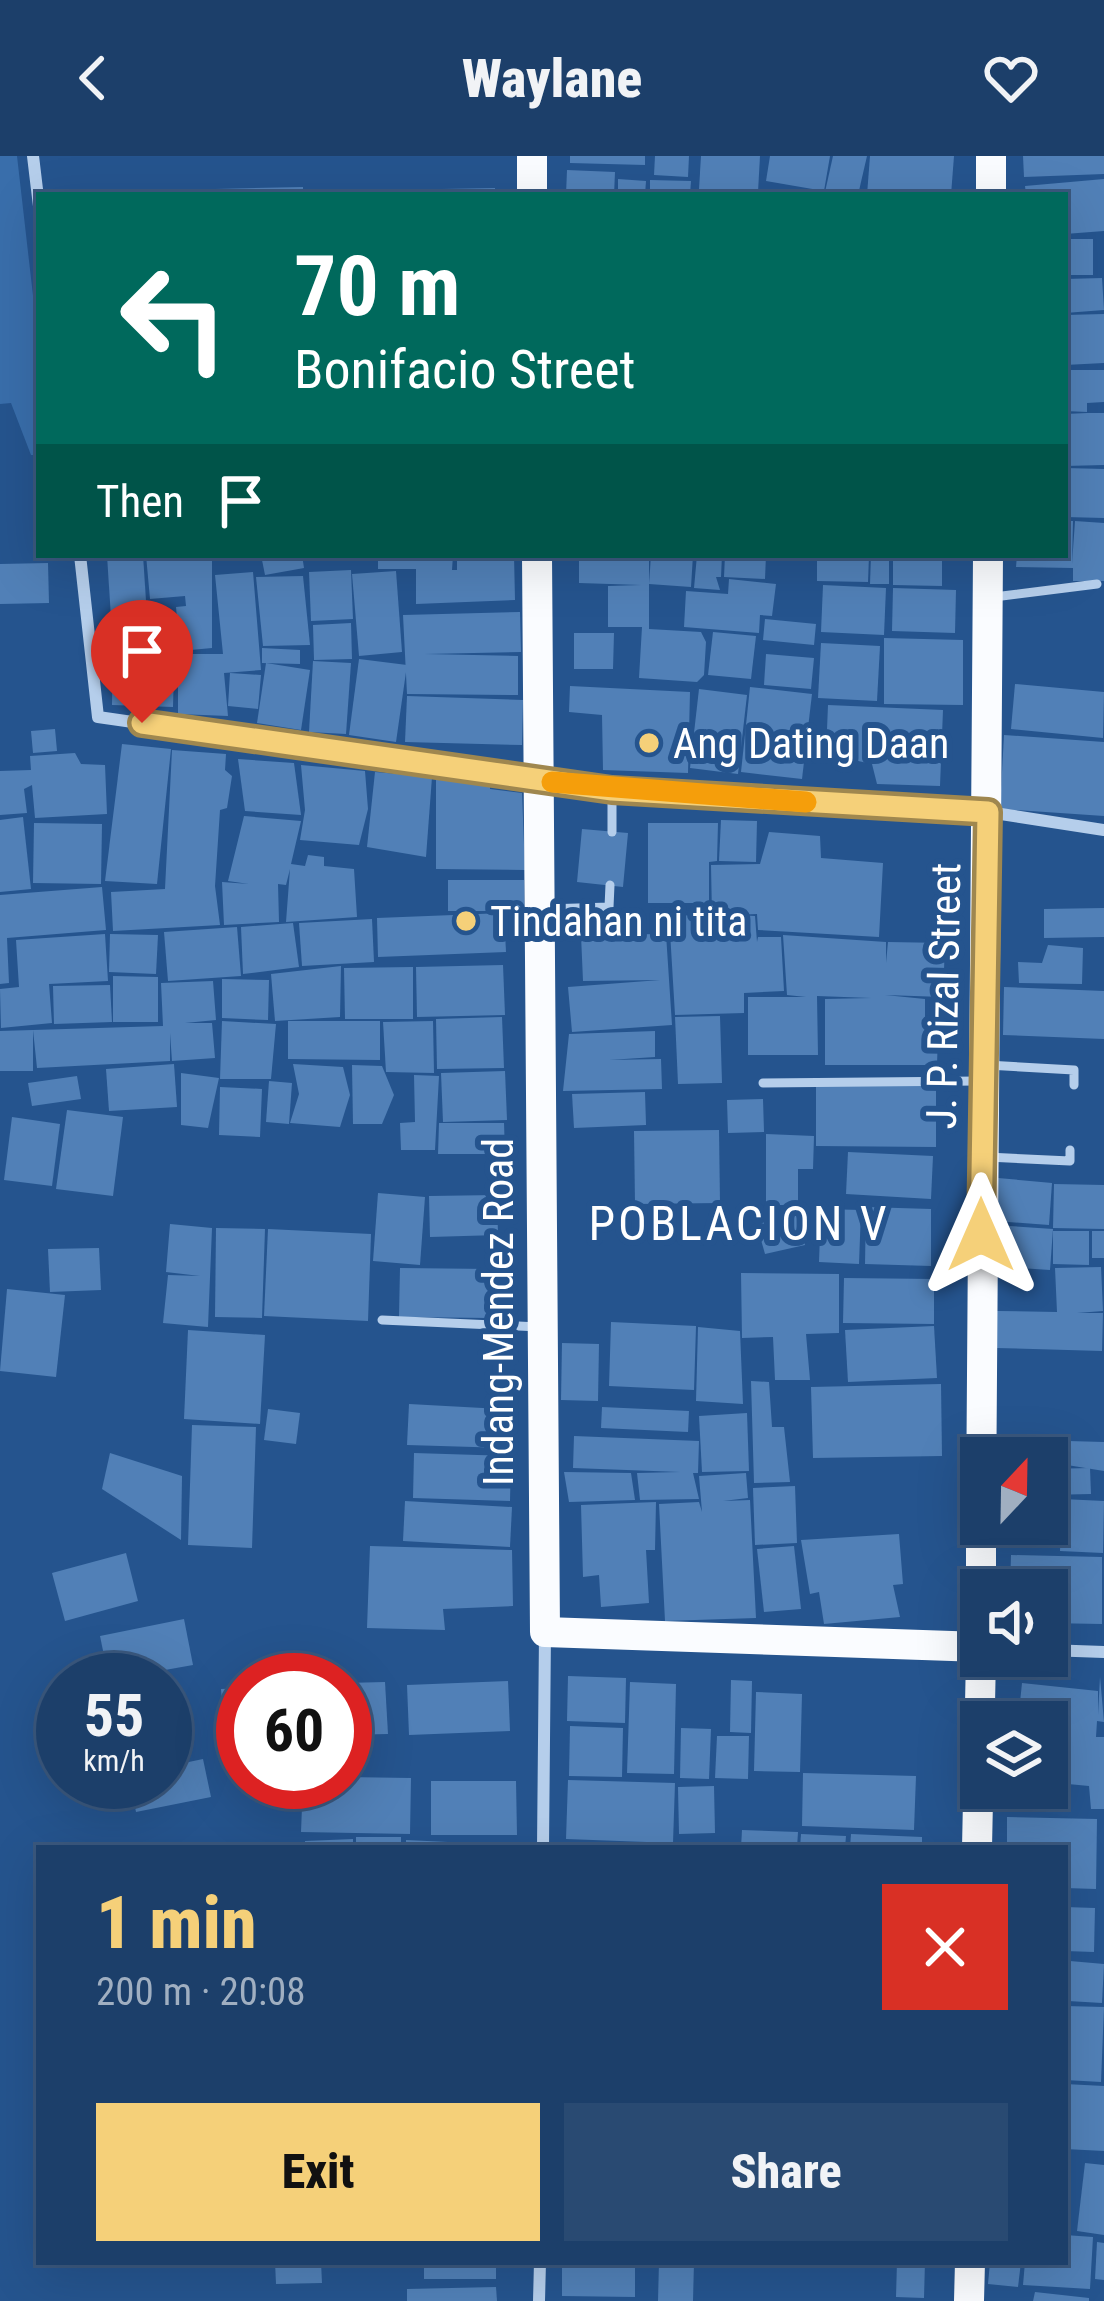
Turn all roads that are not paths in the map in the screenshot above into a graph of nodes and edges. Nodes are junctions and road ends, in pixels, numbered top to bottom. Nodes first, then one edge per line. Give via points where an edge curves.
1 (33, 156) edge
2 (532, 156) edge
3 (991, 156) edge
4 (37, 192) edge
5 (532, 192) edge
6 (991, 192) edge
7 (80, 558) edge
8 (537, 558) edge
9 (988, 558) edge
10 (1097, 584) dead end
11 (988, 598) junction
12 (539, 780) junction
13 (612, 790) junction
14 (988, 812) junction
15 (1104, 830) edge
16 (612, 832) dead end
17 (610, 885) dead end
18 (538, 910) junction
19 (984, 1073) junction
20 (763, 1083) dead end
21 (1074, 1085) dead end
22 (1070, 1150) dead end
23 (981, 1156) junction
24 (382, 1320) dead end
25 (539, 1327) junction
26 (981, 1437) edge
27 (544, 1631) junction
28 (960, 1651) edge
29 (1068, 1651) edge
30 (1104, 1652) edge
31 (980, 1677) edge
32 (543, 1845) edge
33 (977, 1845) edge
34 (540, 2265) edge
35 (970, 2265) edge
36 (539, 2301) edge
37 (969, 2301) edge

1 - 4 street
2 - 5 main road
3 - 6 main road
7 - 12 street via 98,717
8 - 12 main road, Indang-Mendez Road
9 - 11 main road, J. P. Rizal Street
10 - 11 lane
11 - 14 main road, J. P. Rizal Street
12 - 13 street
12 - 18 main road, Indang-Mendez Road
13 - 14 street
13 - 16 lane
14 - 15 street
14 - 19 main road, J. P. Rizal Street
17 - 18 lane via 609,907
18 - 25 main road, Indang-Mendez Road
19 - 20 lane
19 - 21 lane via 1075,1070
19 - 23 main road, J. P. Rizal Street
22 - 23 lane via 1070,1161
23 - 26 main road, J. P. Rizal Street
24 - 25 lane
25 - 27 main road, Indang-Mendez Road
27 - 28 main road
27 - 32 street
29 - 30 street
31 - 33 main road
34 - 36 street
35 - 37 main road

